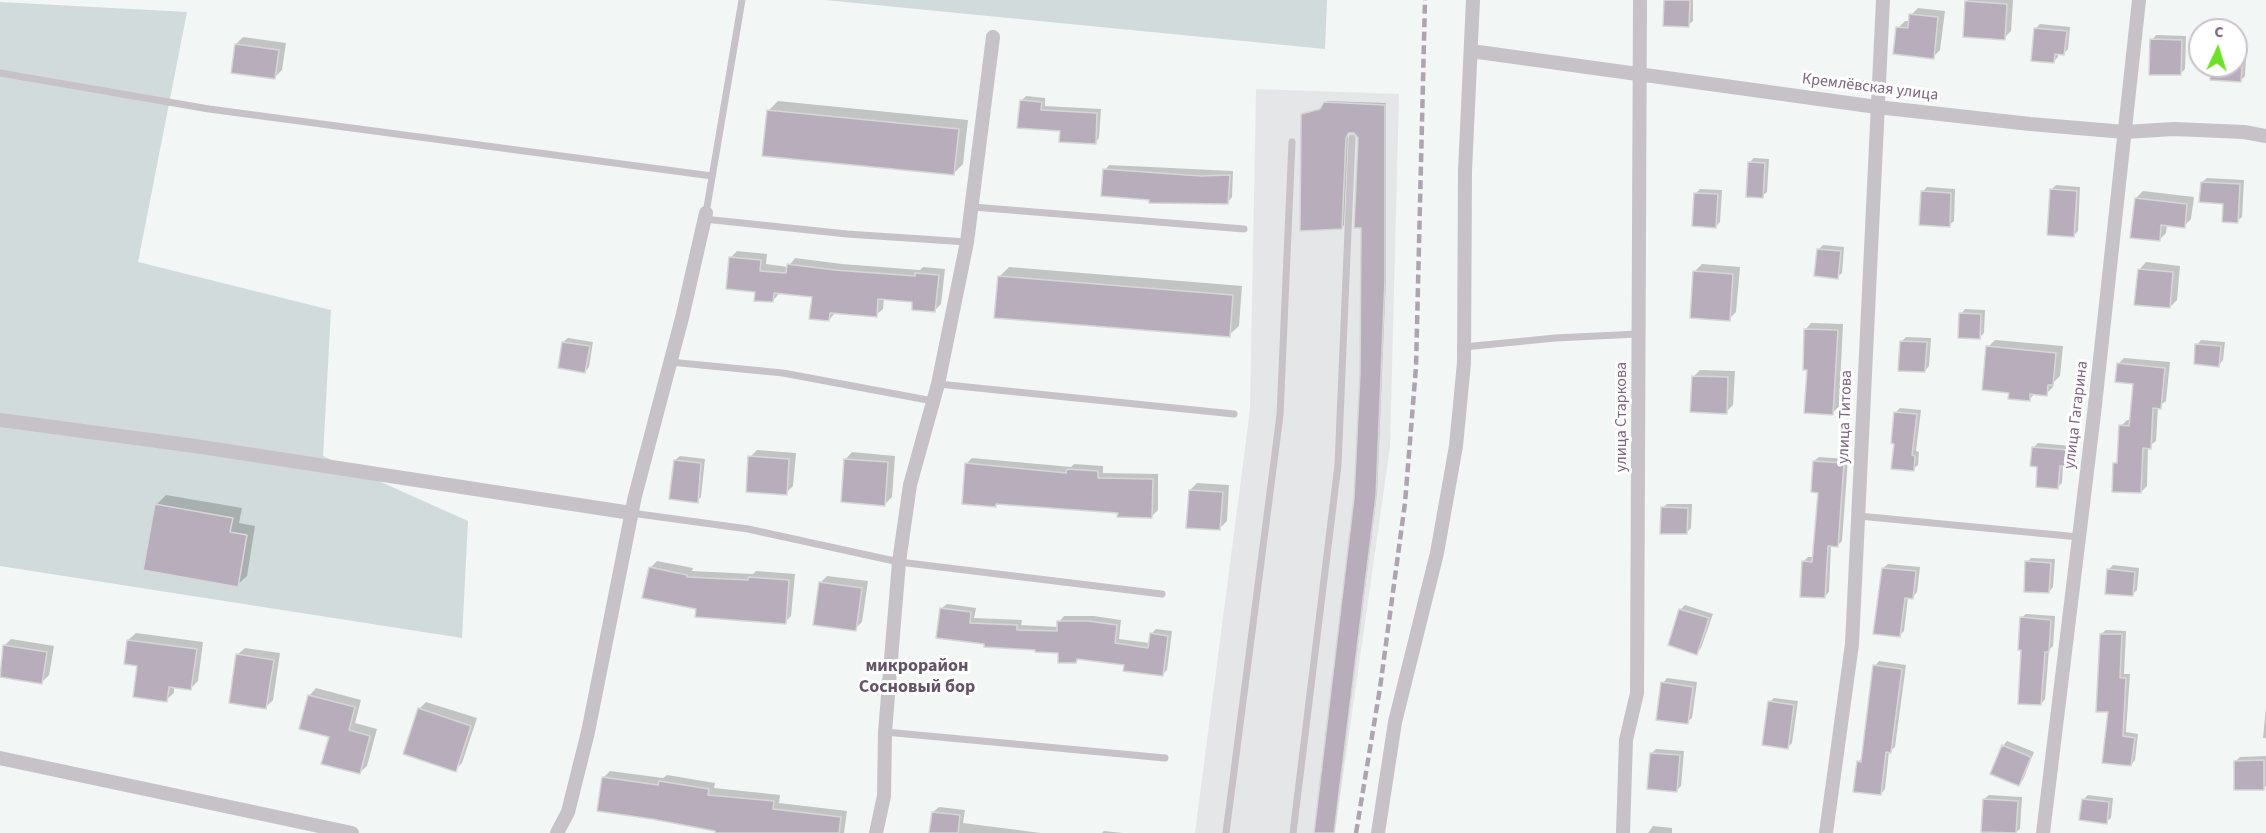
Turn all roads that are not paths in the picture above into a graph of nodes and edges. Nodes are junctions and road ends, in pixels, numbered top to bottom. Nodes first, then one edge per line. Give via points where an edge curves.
1 (742, 0) edge
2 (1473, 0) edge
3 (1640, 0) edge
4 (1882, 0) edge
5 (2139, 0) edge
6 (993, 37) dead end
7 (1471, 51) junction
8 (0, 73) edge
9 (1640, 73) junction
10 (1877, 107) junction
11 (2124, 132) junction
12 (2266, 136) edge
13 (1352, 138) dead end
14 (1292, 142) dead end
15 (712, 176) junction
16 (973, 207) junction
17 (705, 216) junction
18 (1244, 229) dead end
19 (968, 242) junction
20 (1638, 334) junction
21 (1464, 347) junction
22 (670, 362) junction
23 (938, 384) junction
24 (933, 401) junction
25 (1234, 414) dead end
26 (0, 420) edge
27 (631, 513) junction
28 (1858, 516) junction
29 (2079, 537) junction
30 (899, 562) junction
31 (1162, 594) dead end
32 (885, 732) junction
33 (0, 758) edge
34 (1165, 758) dead end
35 (352, 833) edge
36 (557, 833) edge
37 (876, 833) edge
38 (1226, 833) edge
39 (1293, 833) edge
40 (1378, 833) edge
41 (1623, 833) edge
42 (1826, 833) edge
43 (2043, 833) edge

1 - 15 lane
2 - 7 street
3 - 9 street, улица Старкова
4 - 10 street, улица Титова
5 - 11 street, улица Гагарина
6 - 16 street
7 - 9 street, Кремлёвская улица
7 - 21 street via 1465,171
8 - 15 lane via 209,109
9 - 10 street, Кремлёвская улица
9 - 20 street, улица Старкова
10 - 11 street, Кремлёвская улица
10 - 28 street, улица Титова
11 - 12 street, Кремлёвская улица via 2174,129
11 - 29 street, улица Гагарина
13 - 39 lane via 1338,465
14 - 38 lane via 1280,415
15 - 17 lane
16 - 18 lane
16 - 19 street
17 - 19 lane via 847,234
17 - 22 street
19 - 23 street
20 - 21 lane
20 - 41 street, улица Старкова via 1637,693 1626,740
21 - 40 street via 1456,446 1437,553 1395,722
22 - 24 lane via 783,373
22 - 27 street
23 - 24 street
23 - 25 lane
24 - 30 street via 910,484
26 - 27 street
27 - 30 lane via 748,529
27 - 36 street via 588,732 568,812
28 - 29 lane
28 - 42 street, улица Титова via 1852,644
29 - 43 street, улица Гагарина
30 - 31 lane
30 - 32 street
32 - 34 lane
32 - 37 street via 884,796
33 - 35 street

